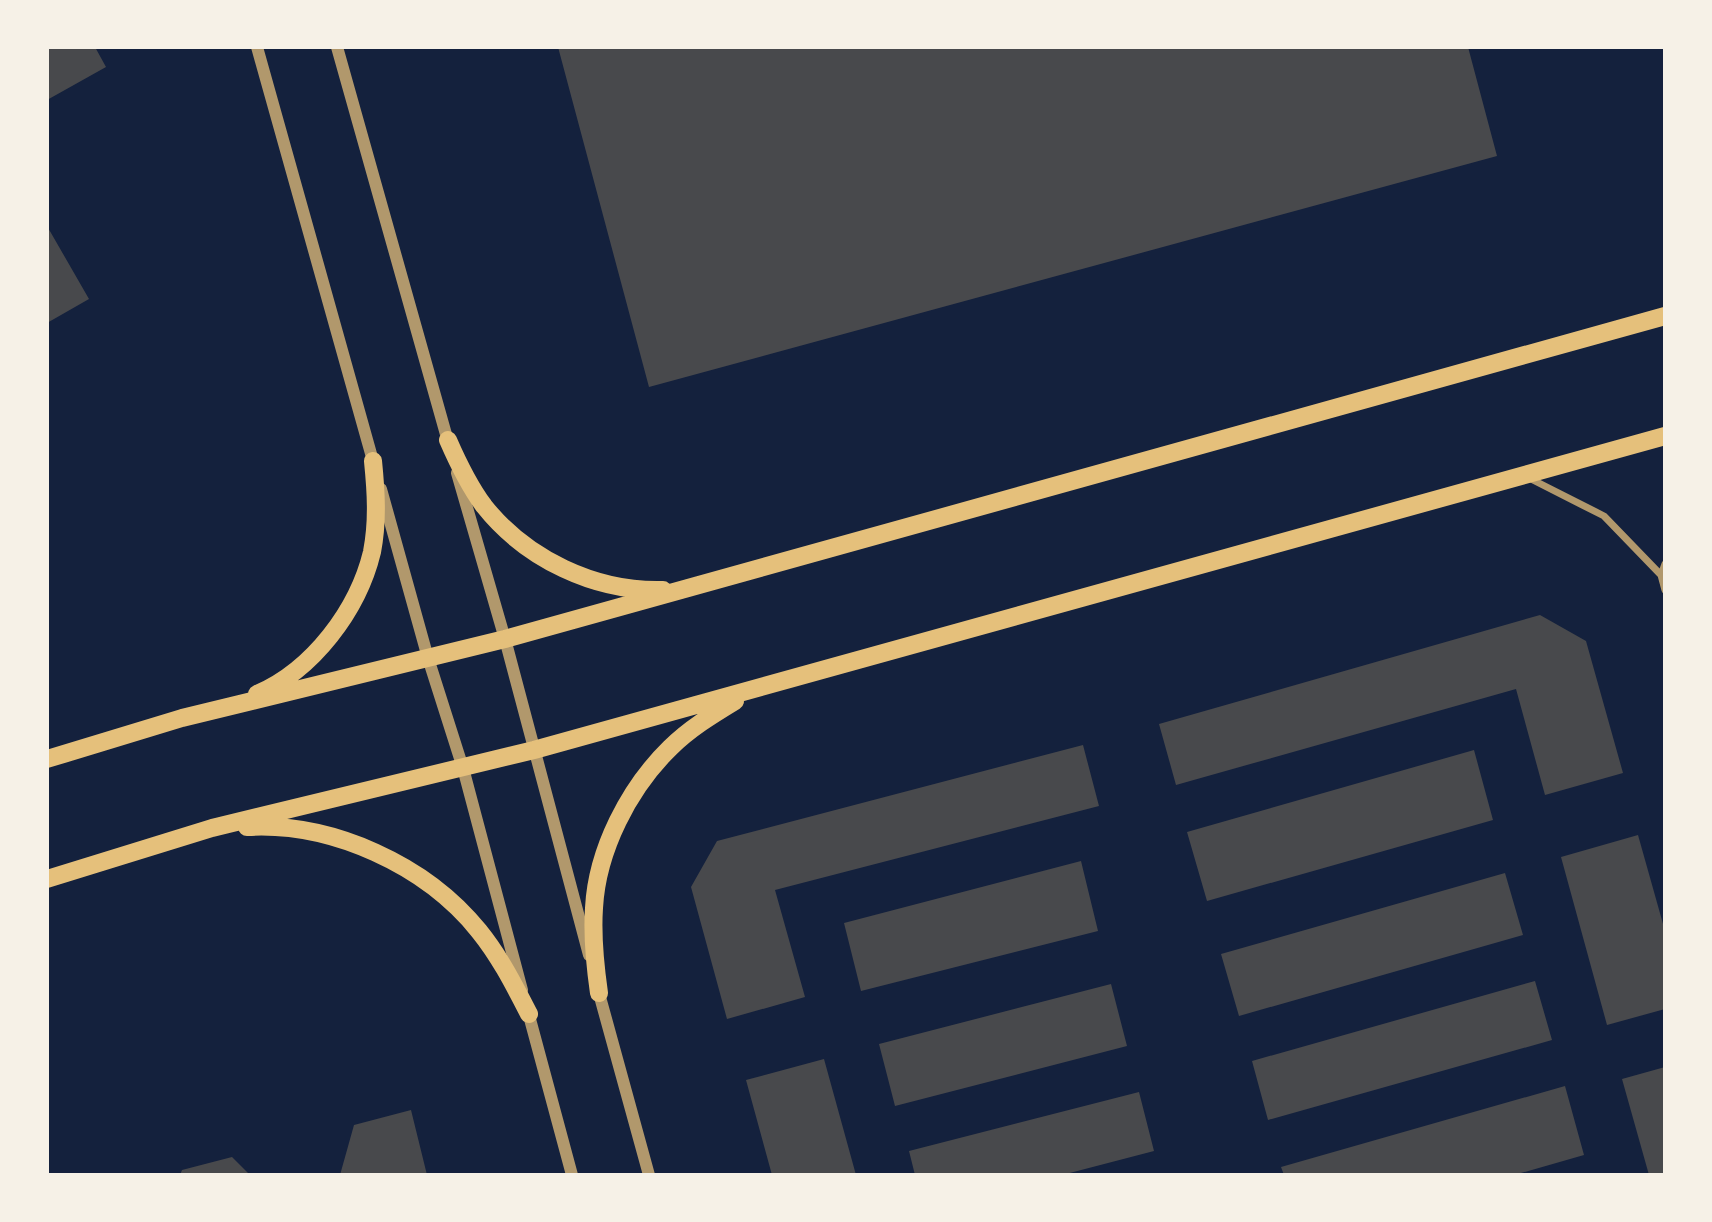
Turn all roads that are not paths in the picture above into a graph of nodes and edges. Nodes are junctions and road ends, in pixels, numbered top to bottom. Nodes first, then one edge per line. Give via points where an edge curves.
1 (257, 47) edge
2 (337, 47) edge
3 (1665, 316) edge
4 (1665, 436) edge
5 (448, 440) junction
6 (373, 461) junction
7 (1525, 476) junction
8 (1665, 564) edge
9 (1661, 575) junction
10 (687, 589) junction
11 (1665, 590) edge
12 (505, 639) junction
13 (428, 658) junction
14 (784, 681) junction
15 (218, 709) junction
16 (534, 750) junction
17 (47, 758) edge
18 (463, 768) junction
19 (212, 828) junction
20 (47, 879) edge
21 (599, 993) junction
22 (529, 1014) junction
23 (572, 1175) edge
24 (649, 1175) edge

1 - 6 street
2 - 5 street
3 - 10 main road
4 - 7 main road
5 - 10 main road via 485,506 510,534 541,557 611,585
5 - 12 street
6 - 13 street
6 - 15 main road via 377,506 372,552 356,595 332,634 281,680
7 - 9 street via 1604,516
7 - 14 main road
8 - 9 street
9 - 11 street
10 - 12 main road
12 - 13 main road
12 - 16 street
13 - 15 main road
13 - 18 street
14 - 16 main road
14 - 21 main road via 742,696 704,719 670,748 635,791 618,820 594,905
15 - 17 main road
16 - 18 main road
16 - 21 street
18 - 19 main road
18 - 22 street
19 - 20 main road
19 - 22 main road via 261,826 310,832 358,845 402,867 443,895 478,930 507,970
21 - 24 street
22 - 23 street

